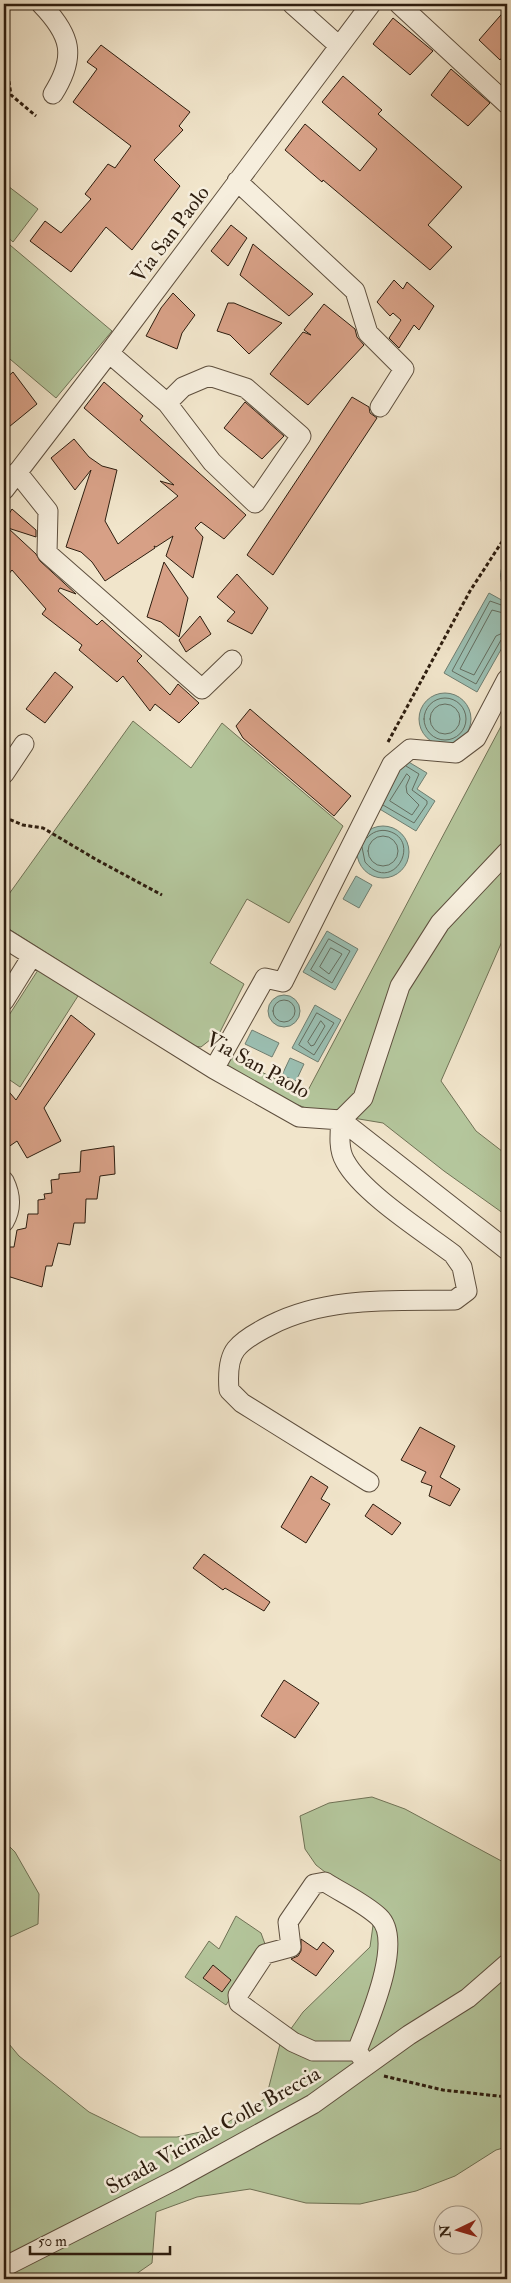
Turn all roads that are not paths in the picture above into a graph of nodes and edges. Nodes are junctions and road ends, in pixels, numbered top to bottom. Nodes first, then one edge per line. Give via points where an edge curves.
1 (40, 4) edge
2 (292, 4) edge
3 (371, 4) edge
4 (399, 4) edge
5 (338, 45) junction
6 (53, 94) dead end
7 (507, 104) edge
8 (237, 181) junction
9 (110, 353) junction
10 (167, 403) junction
11 (380, 407) dead end
12 (17, 472) junction
13 (4, 490) edge
14 (232, 660) dead end
15 (507, 679) edge
16 (24, 744) dead end
17 (4, 774) edge
18 (507, 852) edge
19 (4, 938) edge
20 (32, 956) junction
21 (4, 1001) edge
22 (214, 1069) junction
23 (341, 1120) junction
24 (4, 1182) edge
25 (4, 1222) edge
26 (507, 1250) edge
27 (369, 1482) dead end
28 (507, 1964) edge
29 (362, 2058) junction
30 (4, 2267) edge

1 - 6 street via 58,21 68,49 64,76
2 - 5 street
3 - 5 street, Via San Paolo
4 - 7 street
5 - 8 street, Via San Paolo
8 - 9 street, Via San Paolo
8 - 11 street via 355,291 368,333 404,369
9 - 10 street
9 - 12 street, Via San Paolo
10 - 10 street via 212,462 256,503 301,436 246,388 209,376 183,387
12 - 13 street, Via San Paolo
12 - 14 street via 48,511 47,554 202,688
15 - 22 street via 476,738 456,753 410,749 392,764 283,982 264,978
16 - 17 street
18 - 23 street via 440,923 400,986 364,1098
19 - 20 street, Via San Paolo
20 - 21 street
20 - 22 street, Via San Paolo
22 - 23 street, Via San Paolo via 299,1117
23 - 26 street
23 - 27 street via 340,1142 344,1160 359,1181 453,1254 462,1267 467,1291 455,1300 344,1302 293,1314 257,1332 235,1350 228,1372 229,1390 242,1403
24 - 25 street via 10,1206
28 - 29 street, Strada Vicinale Colle Breccia via 468,1998 409,2035
29 - 29 street via 313,2051 292,2042 239,2003 238,1995 265,1954 292,1947 288,1922 314,1884 324,1882 381,1918 388,1935 386,1966
29 - 30 street, Strada Vicinale Colle Breccia via 313,2104 239,2146

